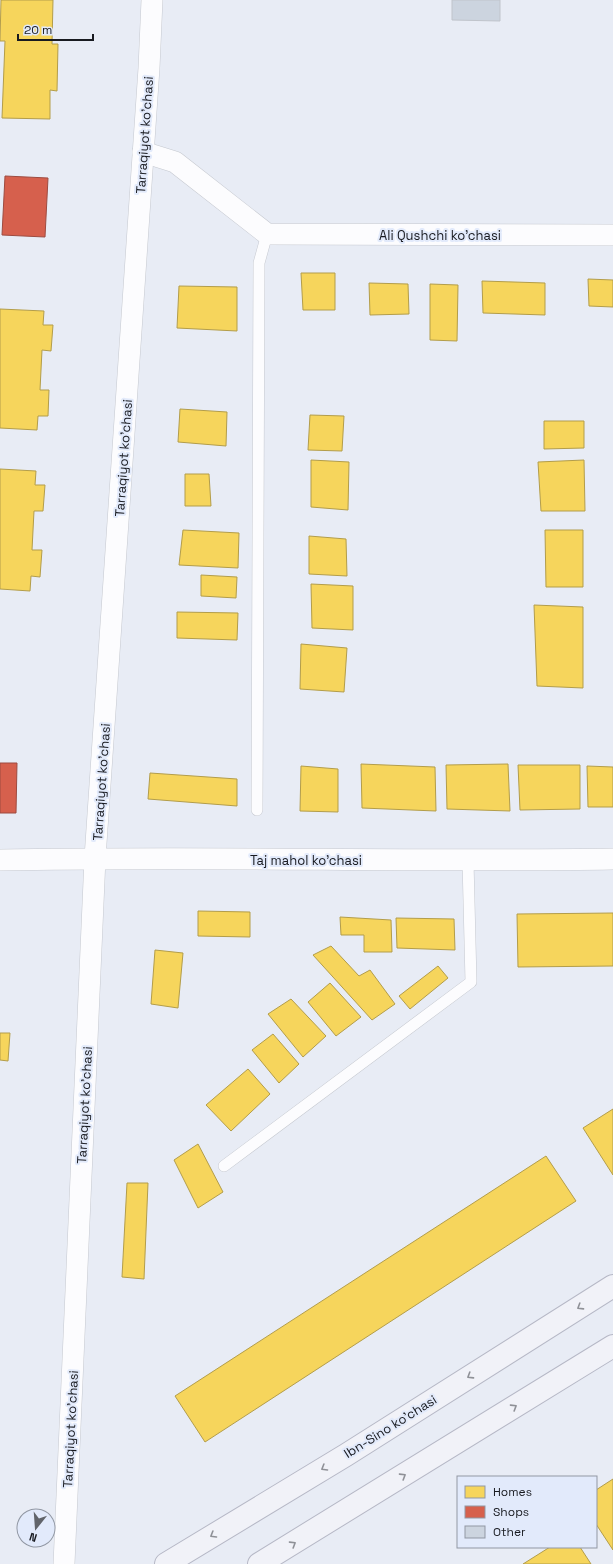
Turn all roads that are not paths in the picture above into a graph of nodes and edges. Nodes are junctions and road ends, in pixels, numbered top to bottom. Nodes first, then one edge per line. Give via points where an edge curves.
1 (152, 0) edge
2 (143, 152) junction
3 (267, 234) junction
4 (613, 235) edge
5 (257, 810) dead end
6 (95, 858) junction
7 (613, 858) edge
8 (0, 860) edge
9 (468, 861) junction
10 (224, 1166) dead end
11 (613, 1286) edge
12 (613, 1346) edge
13 (64, 1564) edge
14 (166, 1564) edge
15 (259, 1564) edge

1 - 2 street, Tarraqiyot ko'chasi
2 - 3 street via 175,162
2 - 6 street, Tarraqiyot ko'chasi
3 - 4 street, Ali Qushchi ko'chasi
3 - 5 lane via 259,263
6 - 8 street, Taj mahol ko'chasi
6 - 9 street, Taj mahol ko'chasi
6 - 13 street, Tarraqiyot ko'chasi
7 - 9 street, Taj mahol ko'chasi
9 - 10 lane via 471,982
11 -> 14 main road, Ibn-Sino ko'chasi via 346,1455
15 -> 12 main road

